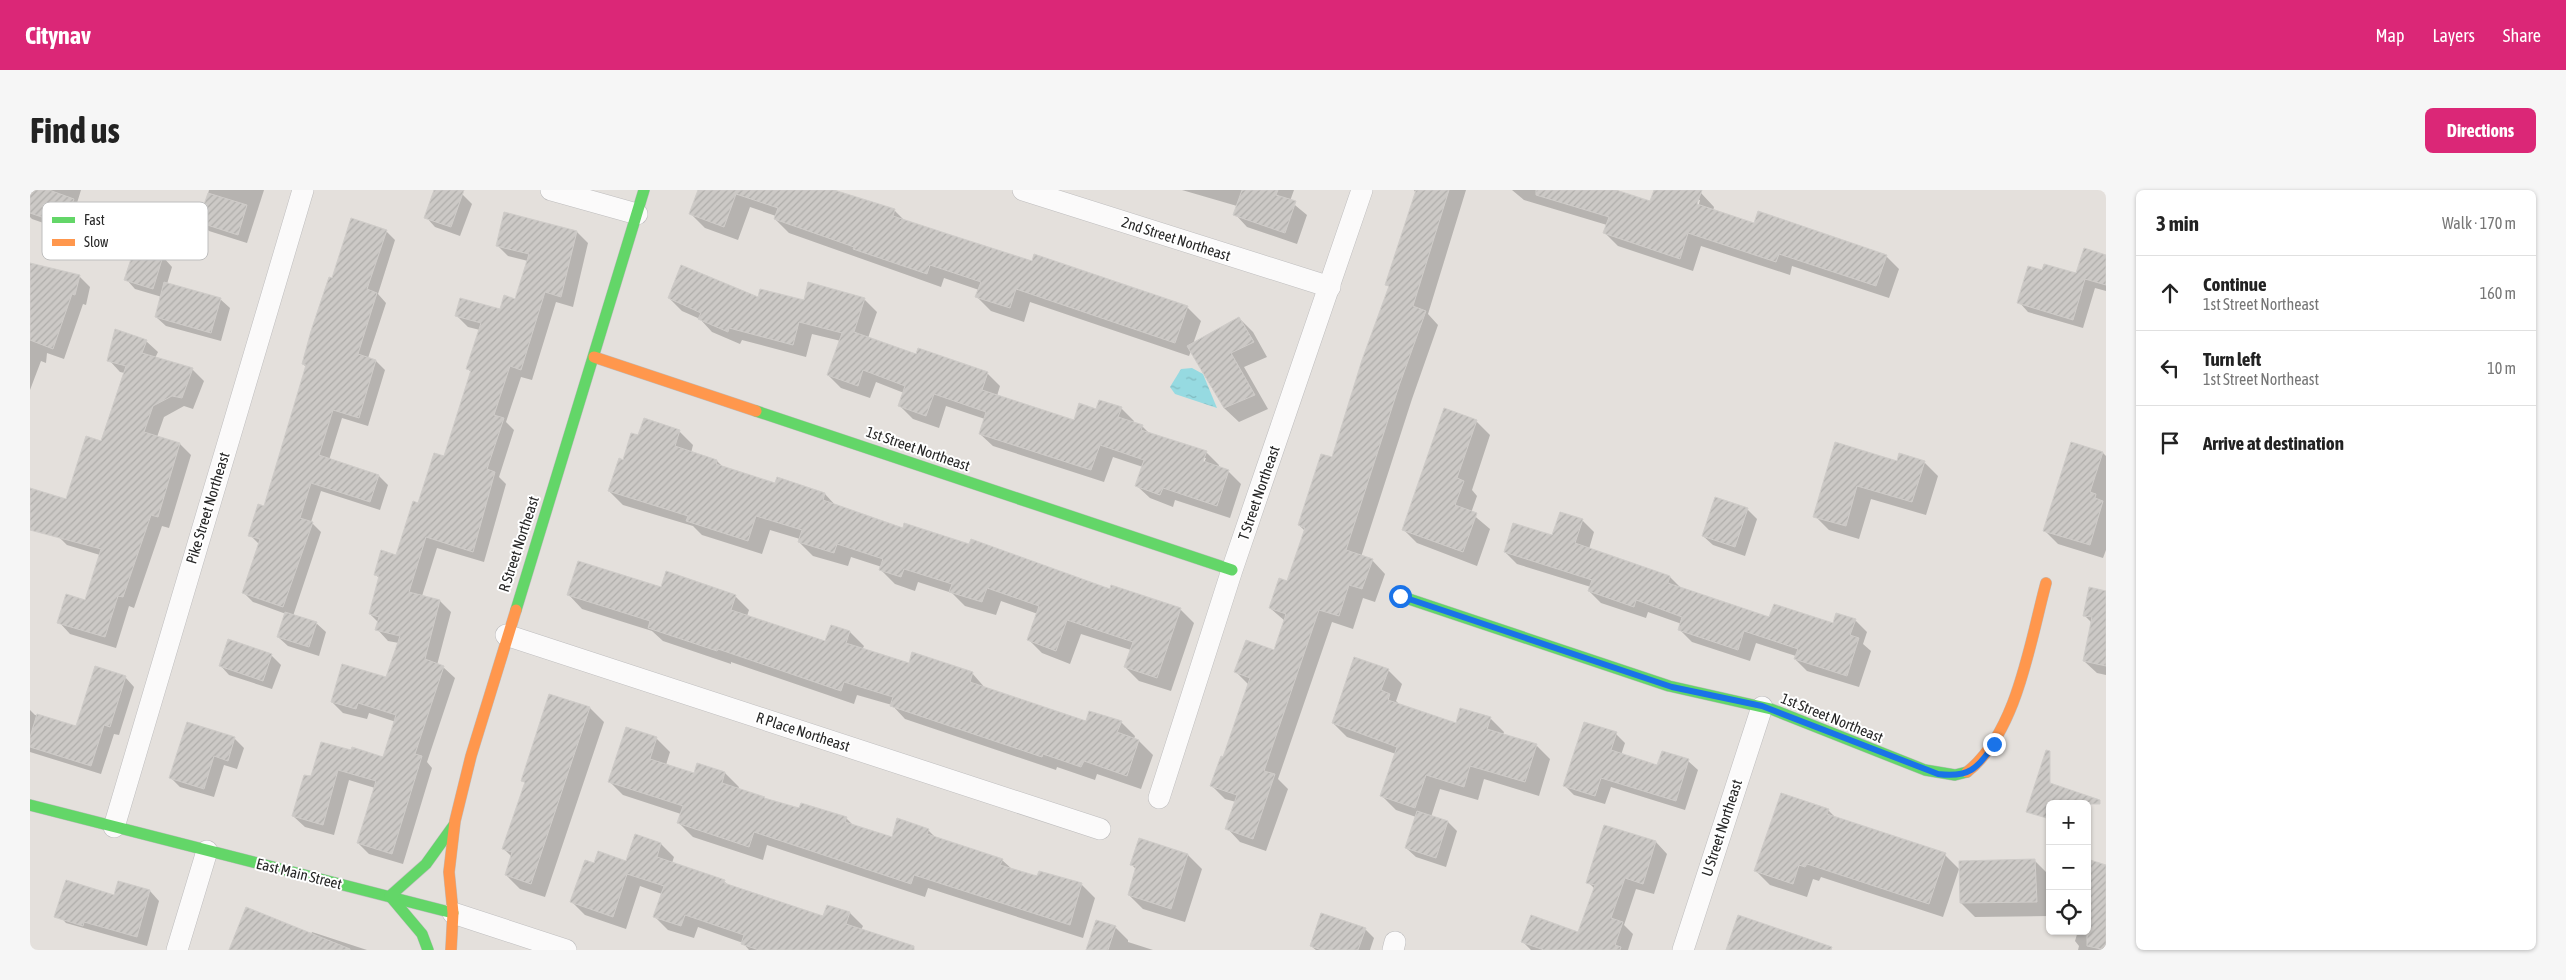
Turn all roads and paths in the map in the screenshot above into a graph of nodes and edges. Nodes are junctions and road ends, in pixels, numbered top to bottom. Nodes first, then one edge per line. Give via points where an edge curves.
1 (303, 190) edge
2 (551, 190) edge
3 (644, 190) edge
4 (1023, 190) edge
5 (1362, 190) edge
6 (637, 214) junction
7 (1330, 287) junction
8 (594, 357) junction
9 (1232, 570) junction
10 (2046, 583) dead end
11 (1400, 596) dead end
12 (506, 636) junction
13 (1762, 706) junction
14 (1159, 798) dead end
15 (30, 805) edge
16 (455, 824) junction
17 (114, 827) junction
18 (1100, 829) dead end
19 (207, 851) junction
20 (390, 896) junction
21 (453, 913) junction
22 (177, 950) edge
23 (428, 950) edge
24 (451, 950) edge
25 (566, 950) edge
26 (1683, 950) edge

1 - 17 street, Pike Street Northeast
2 - 6 street
3 - 6 street, R Street Northeast
4 - 7 street, 2nd Street Northeast
5 - 7 street, T Street Northeast
6 - 8 street, R Street Northeast
7 - 9 street, T Street Northeast
8 - 9 street, 1st Street Northeast
8 - 12 street, R Street Northeast
9 - 14 street, T Street Northeast
10 - 13 street, 1st Street Northeast via 2010,712 1989,752 1966,774 1938,774
11 - 13 street, 1st Street Northeast via 1672,687
12 - 16 street, R Street Northeast
12 - 18 street, R Place Northeast
13 - 26 street, U Street Northeast
15 - 17 street, East Main Street
16 - 20 street via 426,864
16 - 21 street, R Street Northeast via 449,872
17 - 19 street, East Main Street
19 - 20 street, East Main Street
19 - 22 street
20 - 21 street, East Main Street
20 - 23 street via 422,934
21 - 24 street, R Street Northeast
21 - 25 street, East Main Street

